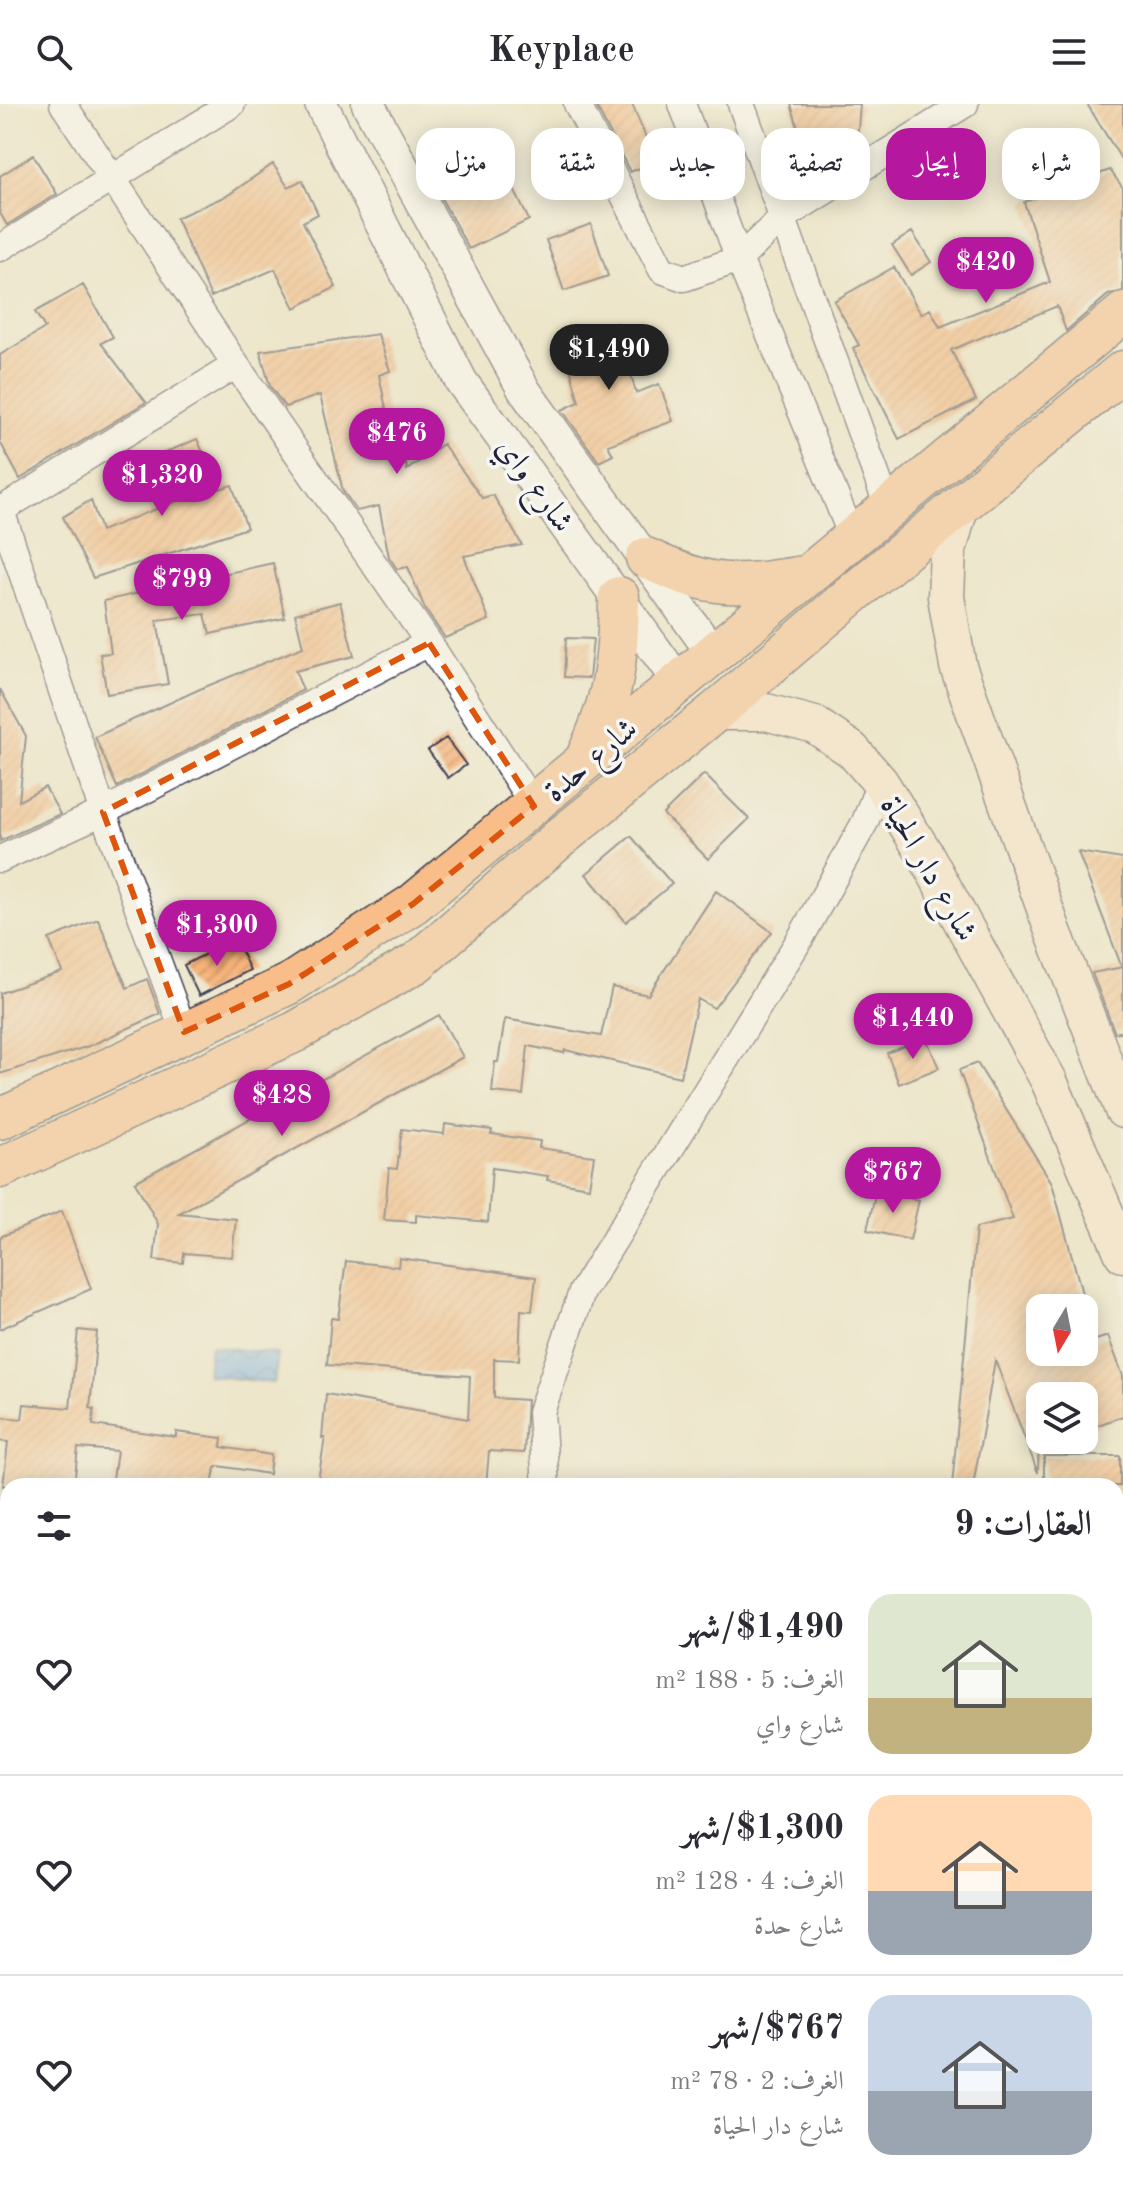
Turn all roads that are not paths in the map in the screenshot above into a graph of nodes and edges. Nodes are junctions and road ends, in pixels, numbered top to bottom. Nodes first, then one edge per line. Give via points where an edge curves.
1 (63, 104) edge
2 (232, 104) edge
3 (321, 104) edge
4 (368, 104) edge
5 (577, 104) edge
6 (682, 104) edge
7 (741, 104) edge
8 (965, 104) edge
9 (113, 177) junction
10 (782, 218) junction
11 (0, 248) edge
12 (739, 259) junction
13 (1123, 313) edge
14 (236, 365) junction
15 (1123, 371) edge
16 (961, 504) junction
17 (0, 509) edge
18 (889, 510) junction
19 (853, 539) junction
20 (646, 558) junction
21 (804, 576) junction
22 (619, 597) junction
23 (429, 643) junction
24 (714, 655) junction
25 (680, 684) junction
26 (715, 712) junction
27 (582, 766) junction
28 (880, 782) junction
29 (534, 806) junction
30 (103, 812) junction
31 (561, 837) junction
32 (0, 859) edge
33 (184, 1032) junction
34 (1123, 1110) edge
35 (0, 1119) edge
36 (0, 1168) edge
37 (1123, 1254) edge
38 (545, 1478) edge

1 - 9 street
2 - 9 street
3 - 22 street, شارع واي via 461,381
4 - 20 street, شارع واي via 524,390
5 - 12 street via 662,270 684,278
6 - 12 street
7 - 10 street
8 - 10 street
9 - 11 street
9 - 14 street
10 - 12 street
10 - 18 street
12 - 19 street
13 - 18 main road, شارع حدة
14 - 17 street
14 - 23 street
15 - 16 main road, شارع حدة
16 - 26 main road, شارع حدة
16 - 34 main road via 948,550 946,597 958,666
17 - 30 street
18 - 19 main road, شارع حدة
19 - 21 main road, شارع حدة
20 - 21 main road via 682,576 731,585
20 - 24 street, شارع واي
21 - 24 main road, شارع حدة
22 - 25 street, شارع واي
22 - 27 main road via 614,685
23 - 29 street
23 - 30 street
24 - 25 main road, شارع حدة
25 - 27 main road, شارع حدة
26 - 28 main road, شارع دار الحياة via 766,712 815,725 852,750
26 - 31 main road, شارع حدة
27 - 29 main road, شارع حدة
28 - 37 main road, شارع دار الحياة via 1049,1081
28 - 38 street via 865,822 800,939 582,1292 541,1412
29 - 31 main road
29 - 33 main road, شارع حدة via 413,904 289,984
30 - 32 street
30 - 33 street
31 - 36 main road, شارع حدة via 416,963 295,1032
33 - 35 main road, شارع حدة

